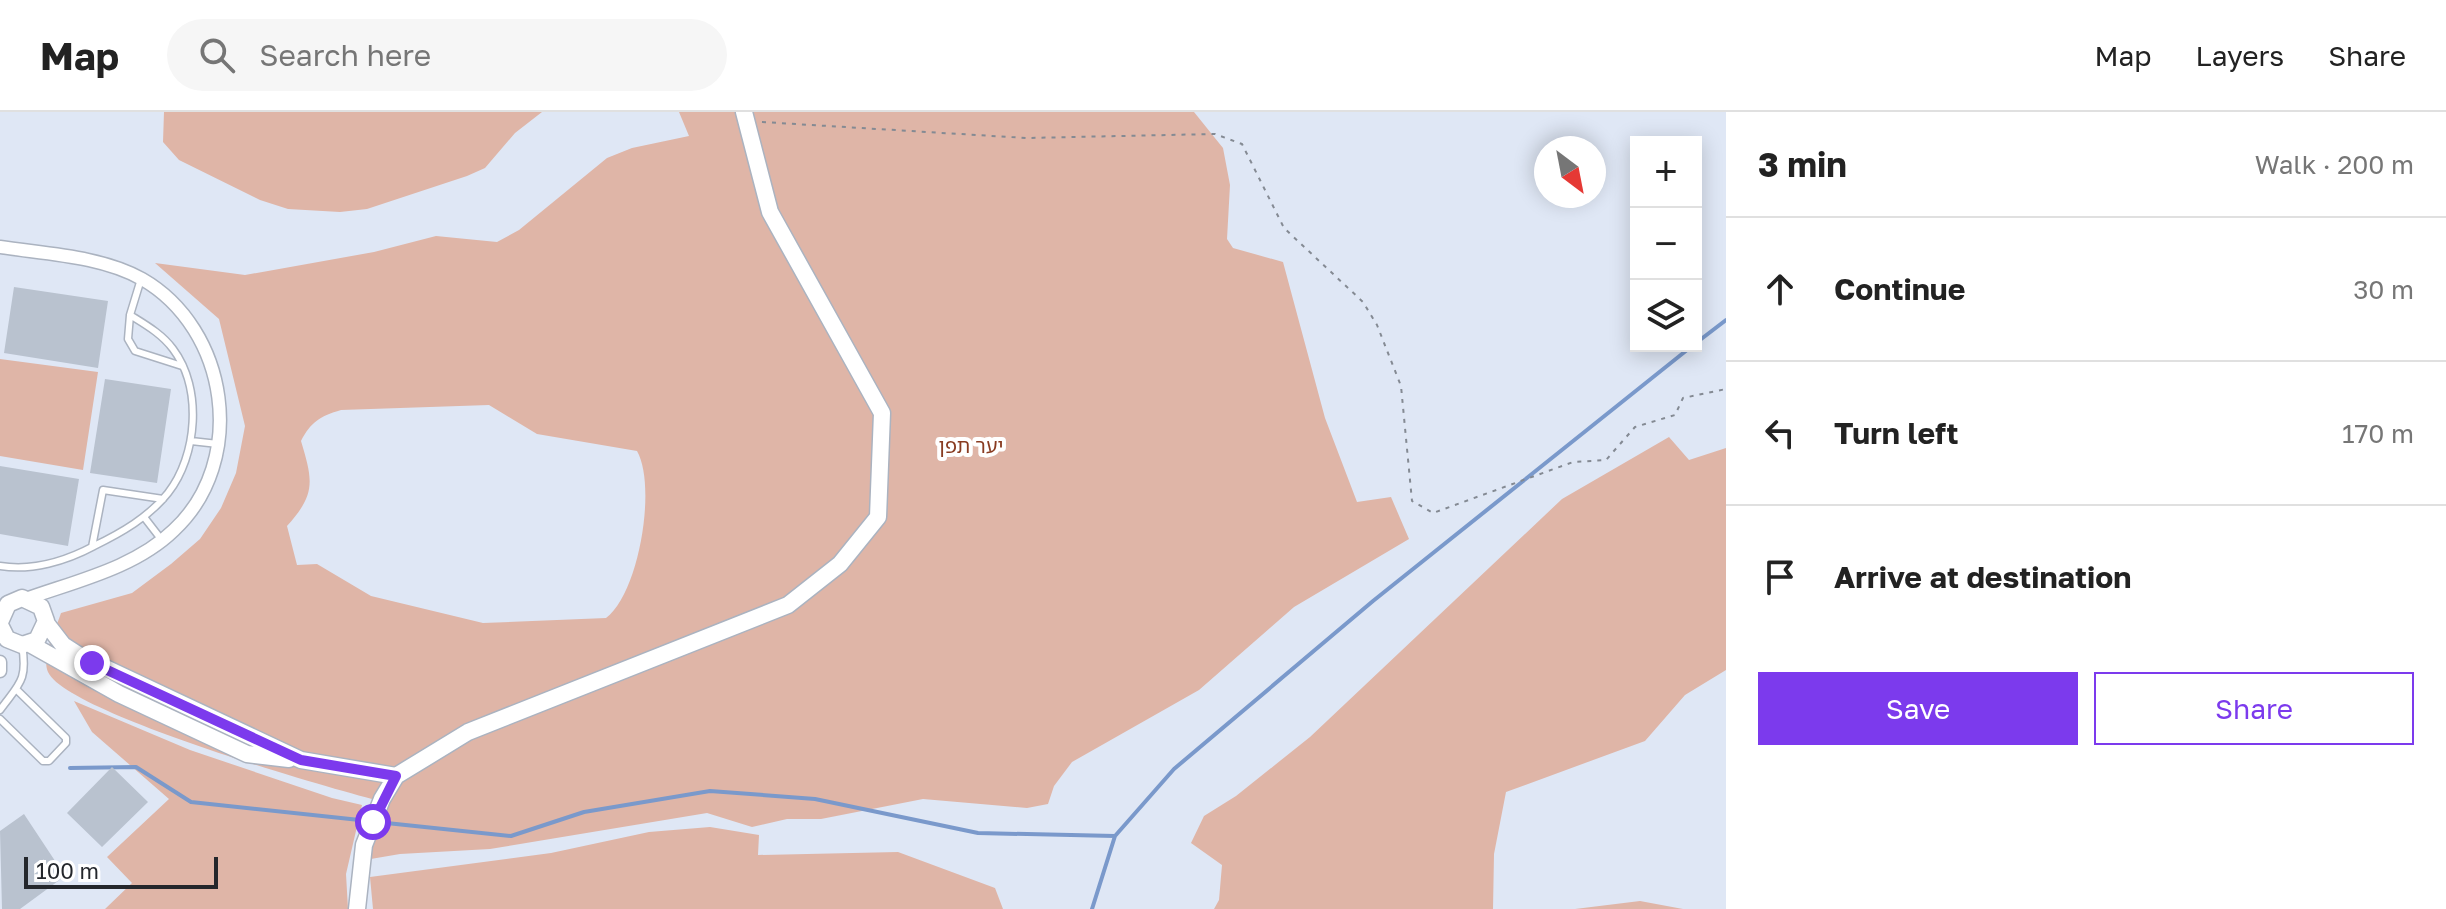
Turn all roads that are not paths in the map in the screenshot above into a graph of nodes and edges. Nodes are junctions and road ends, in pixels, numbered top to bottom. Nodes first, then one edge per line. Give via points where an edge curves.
1 (744, 117) edge
2 (0, 247) edge
3 (141, 279) junction
4 (130, 315) junction
5 (182, 366) junction
6 (191, 441) junction
7 (218, 444) junction
8 (163, 499) junction
9 (144, 517) junction
10 (162, 540) junction
11 (92, 547) junction
12 (0, 566) edge
13 (69, 582) junction
14 (0, 596) edge
15 (22, 599) junction
16 (45, 618) junction
17 (0, 624) edge
18 (26, 644) junction
19 (0, 662) edge
20 (0, 671) edge
21 (18, 691) junction
22 (0, 710) edge
23 (0, 719) edge
24 (301, 760) junction
25 (396, 776) junction
26 (357, 909) edge

1 - 25 main road via 770,212 882,413 878,517 840,564 788,605 468,732
2 - 3 street via 99,263
3 - 4 lane
3 - 7 street via 175,304 200,337 216,375 222,416
4 - 5 lane via 168,343
4 - 5 lane via 128,339 135,351
5 - 6 lane via 191,402
6 - 7 lane
6 - 8 lane via 178,480
7 - 10 street via 201,496
8 - 9 lane
8 - 11 lane via 103,490
9 - 10 lane
9 - 11 lane
10 - 13 street via 136,558
11 - 12 lane via 47,564
13 - 15 street
13 - 16 street
14 - 15 main road
15 - 16 main road via 36,602
15 - 17 main road via 3,610
16 - 18 main road via 42,635
16 - 24 main road via 63,645 92,663
17 - 18 main road via 7,639
18 - 21 lane
18 - 24 main road via 247,754
19 - 20 street
21 - 22 lane
21 - 23 lane via 66,743 43,761
24 - 25 main road
25 - 26 main road via 364,845

